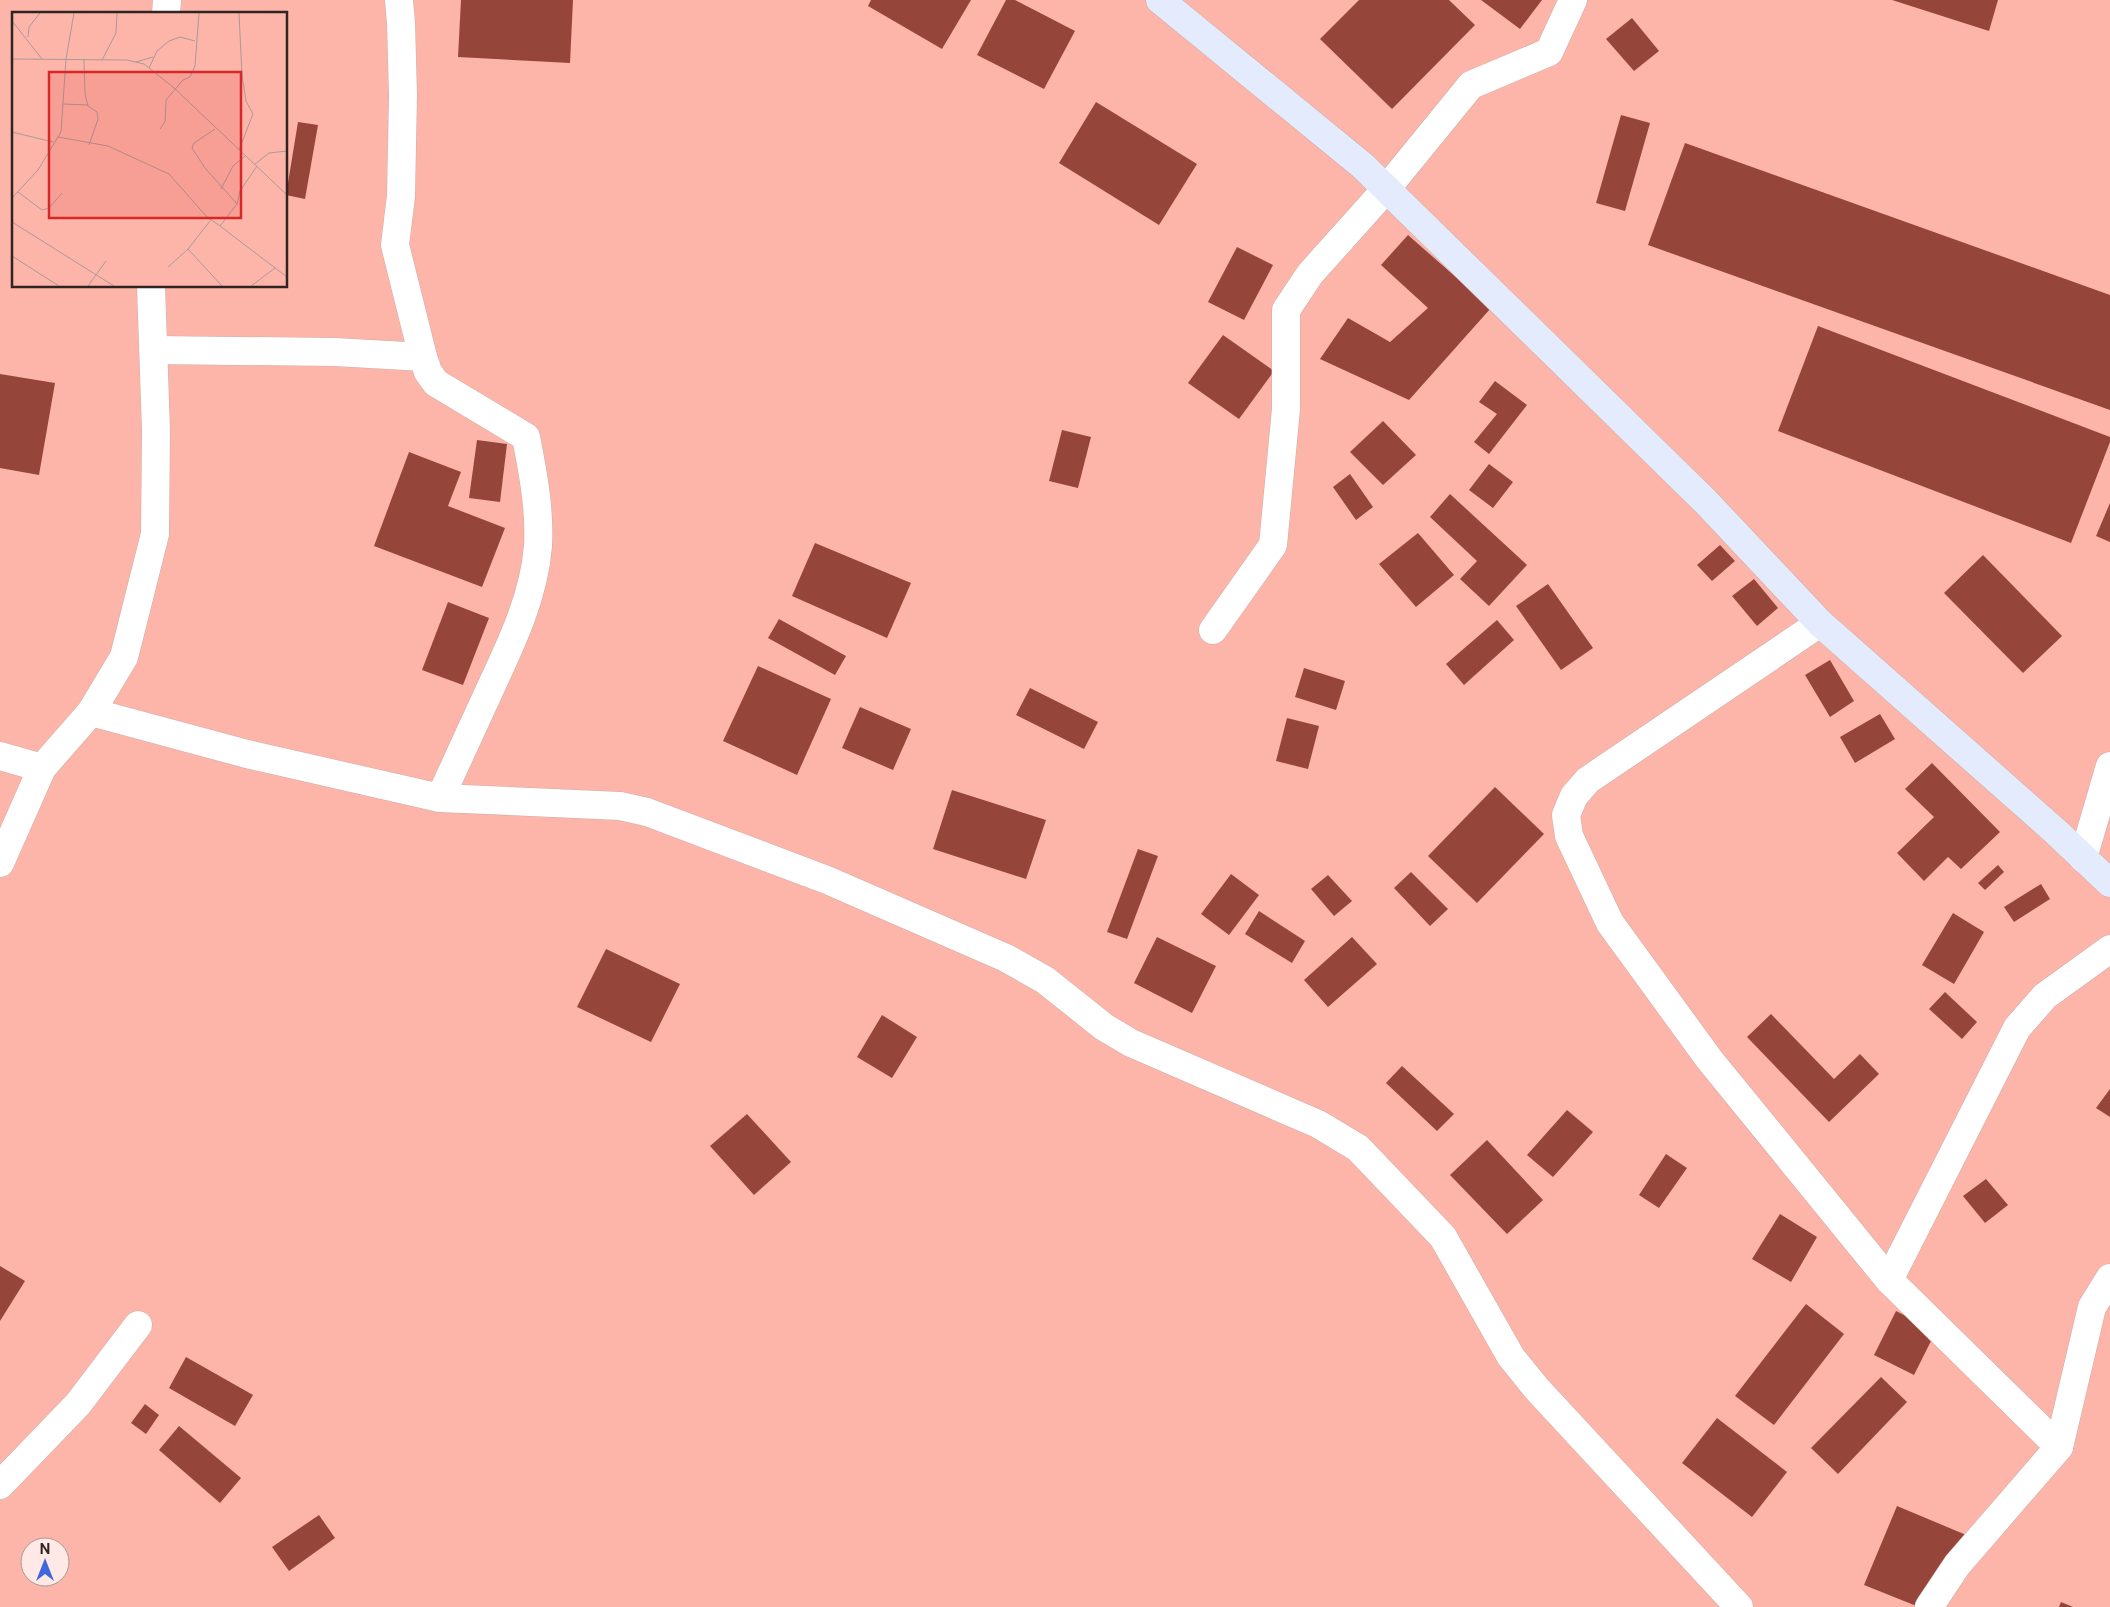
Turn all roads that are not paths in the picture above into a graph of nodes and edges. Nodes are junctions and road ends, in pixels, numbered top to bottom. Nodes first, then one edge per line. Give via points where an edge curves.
1 (399, 0) edge
2 (1160, 0) edge
3 (1573, 0) edge
4 (1387, 188) junction
5 (152, 288) edge
6 (154, 350) junction
7 (424, 357) junction
8 (1820, 623) junction
9 (1213, 630) dead end
10 (92, 712) junction
11 (0, 756) edge
12 (2110, 766) edge
13 (42, 768) junction
14 (440, 798) junction
15 (2083, 858) junction
16 (0, 863) edge
17 (2110, 883) edge
18 (2110, 949) edge
19 (2110, 1278) edge
20 (1889, 1280) junction
21 (138, 1325) dead end
22 (2059, 1447) junction
23 (0, 1485) edge
24 (1739, 1607) edge
25 (1929, 1607) edge

1 - 7 street via 401,196 395,245
2 - 4 street
3 - 4 street via 1549,52 1471,85
4 - 8 street via 1706,502
4 - 9 street via 1310,274 1286,310 1286,409 1273,545
5 - 6 street
6 - 7 street via 335,352
6 - 10 street via 155,534 124,657
7 - 14 street via 428,372 436,383 526,437 538,520 538,548 519,626
8 - 15 street
8 - 20 street via 1588,780 1574,796 1566,815 1569,836 1610,923 1708,1059
10 - 13 street
10 - 14 street via 247,754
11 - 13 street
12 - 15 street
13 - 16 street
14 - 24 street via 620,806 647,812 827,880 1006,958 1045,980 1104,1027 1131,1043 1318,1124 1358,1148 1443,1238 1511,1357 1537,1389
15 - 17 street
18 - 20 street via 2045,996 2017,1028
19 - 22 street via 2092,1307
20 - 22 street
21 - 23 street via 78,1404
22 - 25 street via 1956,1566

